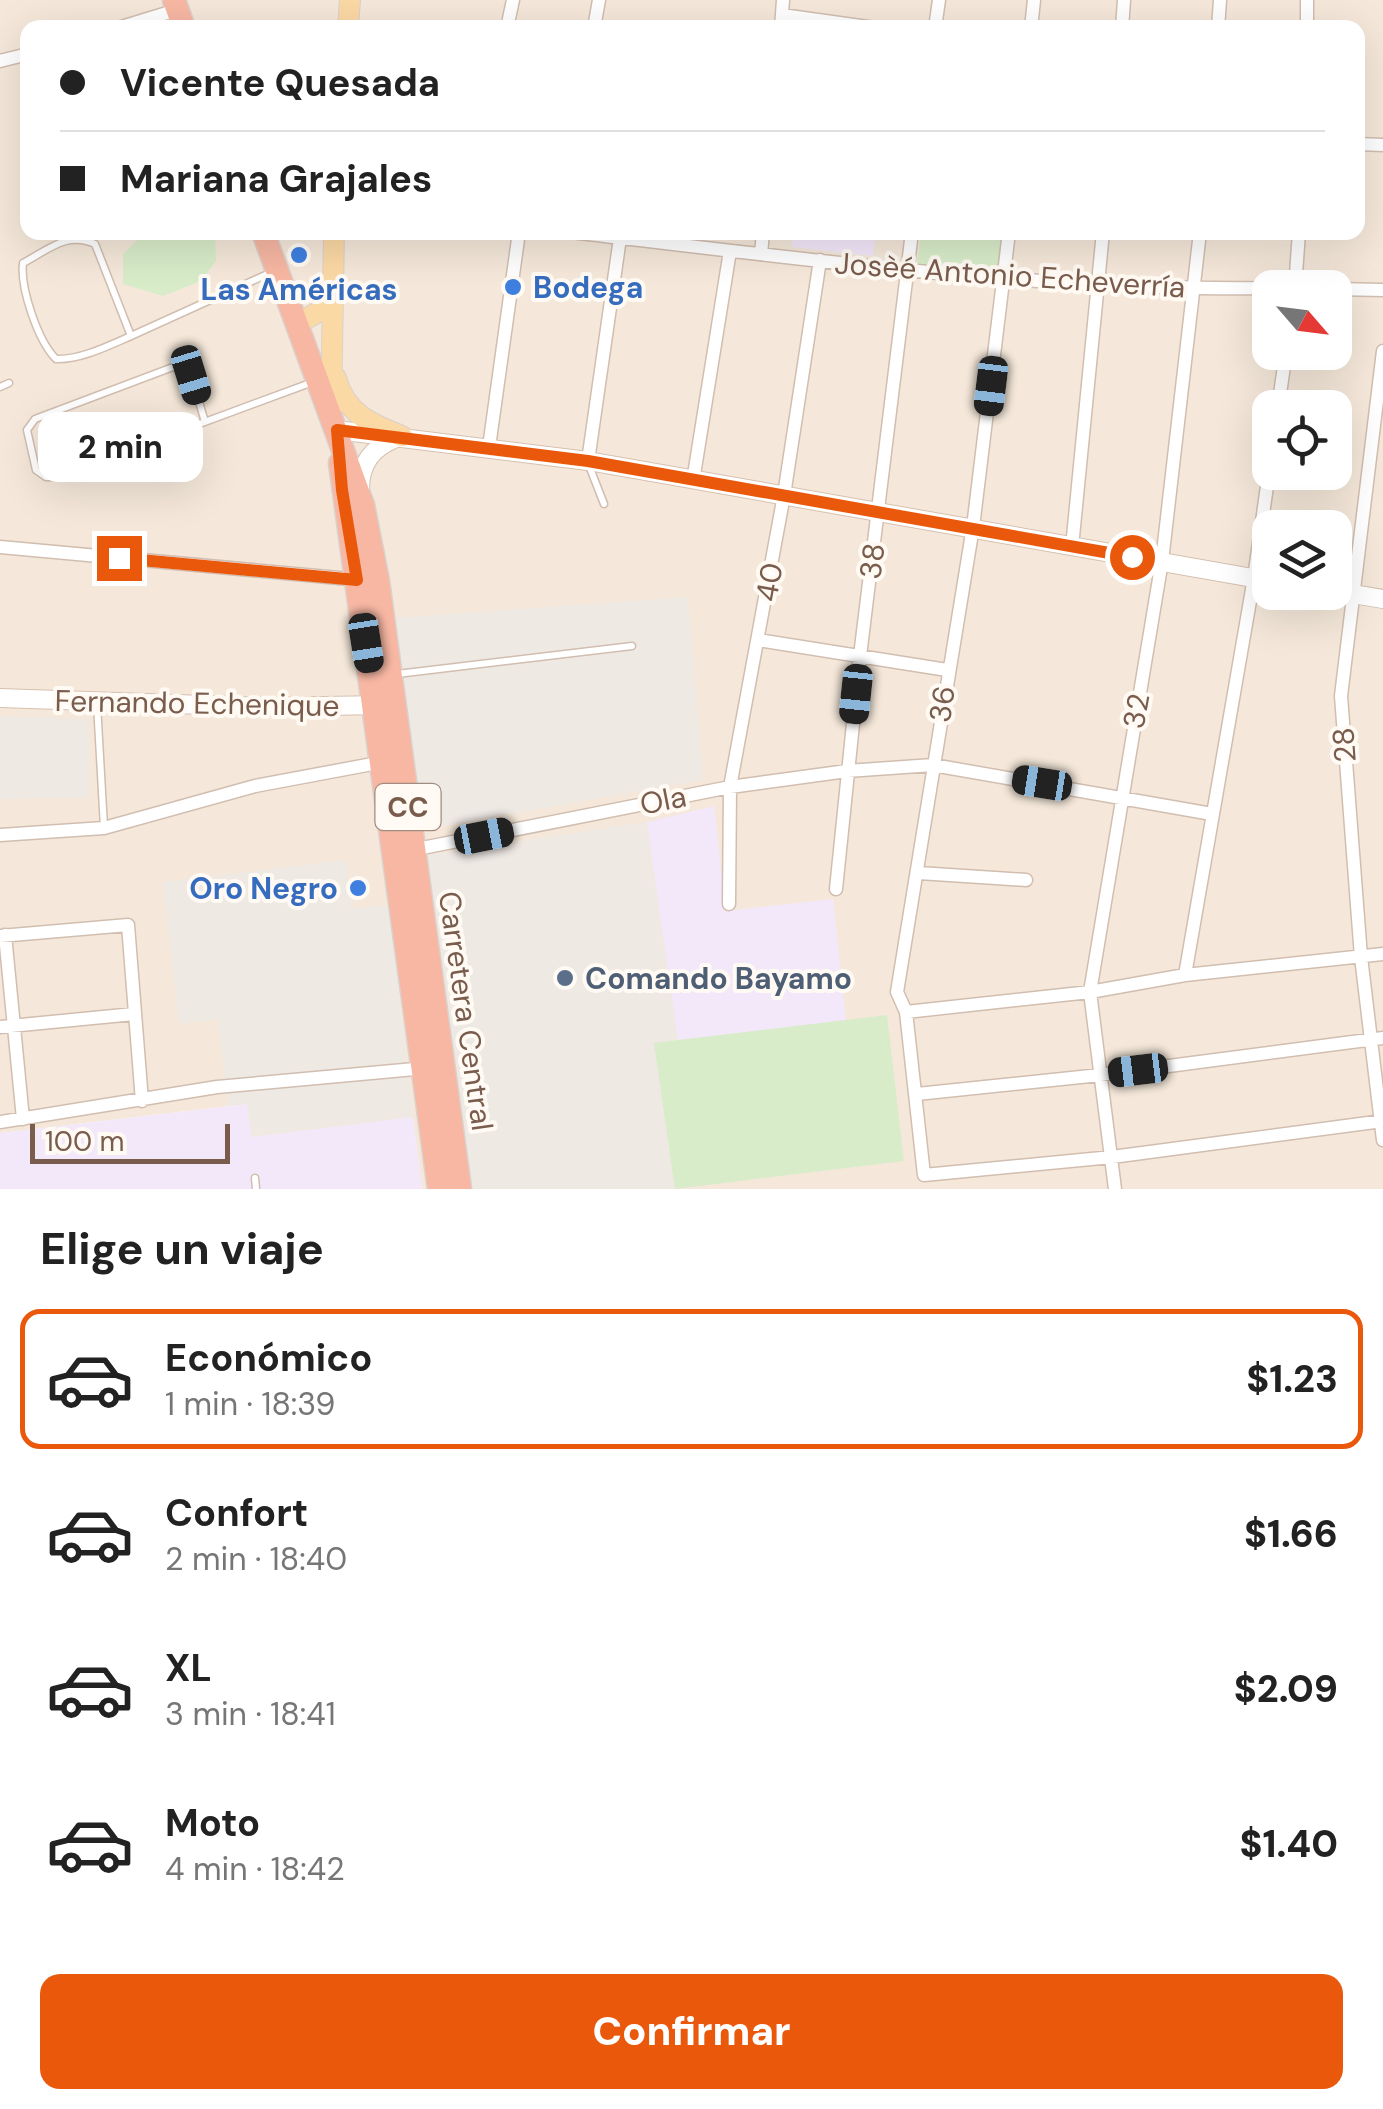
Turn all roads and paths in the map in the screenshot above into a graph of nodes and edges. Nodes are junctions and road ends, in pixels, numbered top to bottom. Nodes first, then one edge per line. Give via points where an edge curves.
1 (178, 13) edge
2 (782, 14) edge
3 (150, 20) edge
4 (822, 20) edge
5 (71, 240) edge
6 (85, 240) edge
7 (267, 240) edge
8 (334, 240) edge
9 (518, 240) edge
10 (620, 240) edge
11 (637, 240) edge
12 (762, 240) edge
13 (911, 240) edge
14 (1008, 240) edge
15 (1102, 240) edge
16 (1199, 240) edge
17 (1298, 240) edge
18 (730, 251) junction
19 (761, 254) junction
20 (820, 260) junction
21 (277, 269) junction
22 (1296, 270) edge
23 (907, 271) junction
24 (332, 279) junction
25 (1004, 281) junction
26 (1098, 285) junction
27 (1252, 288) edge
28 (1196, 289) junction
29 (1352, 289) edge
30 (1383, 290) edge
31 (332, 322) junction
32 (300, 330) junction
33 (131, 336) junction
34 (1383, 351) edge
35 (332, 354) junction
36 (319, 380) junction
37 (9, 383) dead end
38 (0, 387) edge
39 (334, 421) junction
40 (205, 422) junction
41 (402, 436) junction
42 (489, 447) junction
43 (588, 461) junction
44 (693, 481) junction
45 (784, 495) junction
46 (604, 504) dead end
47 (363, 505) junction
48 (879, 511) junction
49 (973, 527) junction
50 (1352, 543) edge
51 (0, 546) edge
52 (1072, 548) junction
53 (1162, 561) junction
54 (1252, 578) edge
55 (368, 580) junction
56 (1352, 593) edge
57 (1383, 599) edge
58 (1256, 610) edge
59 (1343, 610) edge
60 (758, 640) junction
61 (632, 646) dead end
62 (860, 656) junction
63 (947, 670) junction
64 (390, 675) junction
65 (0, 698) edge
66 (97, 703) junction
67 (384, 704) junction
68 (383, 762) junction
69 (934, 765) junction
70 (847, 771) junction
71 (730, 787) junction
72 (1121, 797) junction
73 (1212, 814) junction
74 (104, 828) junction
75 (0, 835) edge
76 (405, 851) junction
77 (919, 873) junction
78 (1026, 880) dead end
79 (836, 889) dead end
80 (729, 904) dead end
81 (3, 935) edge
82 (1383, 954) edge
83 (1361, 957) junction
84 (1185, 975) junction
85 (1090, 992) junction
86 (906, 1012) junction
87 (134, 1014) junction
88 (7, 1027) edge
89 (1378, 1038) edge
90 (434, 1067) junction
91 (1100, 1074) junction
92 (917, 1094) junction
93 (142, 1101) junction
94 (23, 1119) junction
95 (0, 1122) edge
96 (1382, 1122) edge
97 (1383, 1140) edge
98 (1112, 1157) junction
99 (255, 1178) dead end
100 (256, 1189) edge
101 (439, 1189) edge
102 (460, 1189) edge
103 (1115, 1189) edge

1 - 3 street
2 - 4 street
5 - 33 lane via 24,263 22,280 46,350 66,360
6 - 33 lane via 95,244
7 - 21 highway, Carretera Central / CC
8 - 24 main road
9 - 42 street
10 - 43 street
11 - 18 street, Josèé Antonio Echeverría
12 - 19 street
13 - 23 street, 38
14 - 25 street, 36
15 - 26 street
16 - 28 street, 32
17 - 22 street
18 - 19 street, Josèé Antonio Echeverría
18 - 44 street
19 - 20 street, Josèé Antonio Echeverría
20 - 23 street, Josèé Antonio Echeverría
20 - 45 street, 40
21 - 32 highway, Carretera Central / CC
21 - 33 lane
23 - 25 street, Josèé Antonio Echeverría
23 - 48 street, 38
24 - 31 main road
24 - 32 main road via 322,310
25 - 26 street, Josèé Antonio Echeverría
25 - 49 street, 36
26 - 28 street, Josèé Antonio Echeverría
26 - 52 street
27 - 28 street, Josèé Antonio Echeverría
28 - 53 street, 32
29 - 30 street
31 - 32 main road via 318,338
31 - 35 main road
32 - 36 highway, Carretera Central / CC
34 - 50 street, 28
35 - 39 main road
35 - 41 main road via 342,398 357,414
36 - 39 highway, Carretera Central / CC
36 - 40 lane
37 - 38 lane
39 - 41 street
39 - 47 highway, Carretera Central / CC
39 - 55 highway, Carretera Central / CC via 342,490
40 - 40 lane via 56,477 36,470 27,430 35,419 173,367 191,375
41 - 42 street
41 - 47 street via 380,444 366,460
42 - 43 street
43 - 44 street
43 - 46 lane
44 - 45 street
45 - 48 street
45 - 60 street, 40
47 - 55 highway, Carretera Central / CC
48 - 49 street
48 - 62 street, 38
49 - 52 street
49 - 63 street, 36
51 - 55 street
52 - 53 street
53 - 54 street
53 - 72 street, 32
55 - 64 highway, Carretera Central / CC
55 - 67 highway, Carretera Central / CC
56 - 57 street
58 - 73 street
59 - 83 street, 28 via 1341,696
60 - 62 street
60 - 71 street, 40
61 - 64 lane
62 - 63 street
62 - 70 street, 38
63 - 69 street, 36
64 - 67 highway, Carretera Central / CC
65 - 66 street, Fernando Echenique
66 - 67 street, Fernando Echenique
66 - 74 lane
67 - 68 highway, Carretera Central / CC
67 - 76 highway, Carretera Central / CC
68 - 74 street via 255,786
68 - 76 highway, Carretera Central / CC
69 - 70 street, Ola
69 - 72 street, Ola
69 - 77 street, 36
70 - 71 street, Ola
70 - 79 street, 38
71 - 76 street, Ola
71 - 80 street, 40
72 - 73 street, Ola
72 - 85 street, 32
73 - 84 street
74 - 75 street
76 - 90 highway, Carretera Central / CC
77 - 78 street
77 - 86 street, 36 via 898,992
81 - 87 street via 128,925
81 - 88 street
82 - 83 street
83 - 84 street
83 - 89 street, 28
84 - 85 street
85 - 86 street
85 - 91 street, 32
86 - 92 street, 36
87 - 88 street
87 - 93 street
88 - 94 street
89 - 91 street
89 - 96 street, 28
90 - 93 street via 217,1087
90 - 101 highway, Carretera Central / CC
90 - 102 highway, Carretera Central / CC
91 - 92 street
91 - 98 street, 32
92 - 98 street, 36 via 924,1175
93 - 94 street
94 - 95 street
96 - 97 street, 28
96 - 98 street
98 - 103 street, 32
99 - 100 lane

